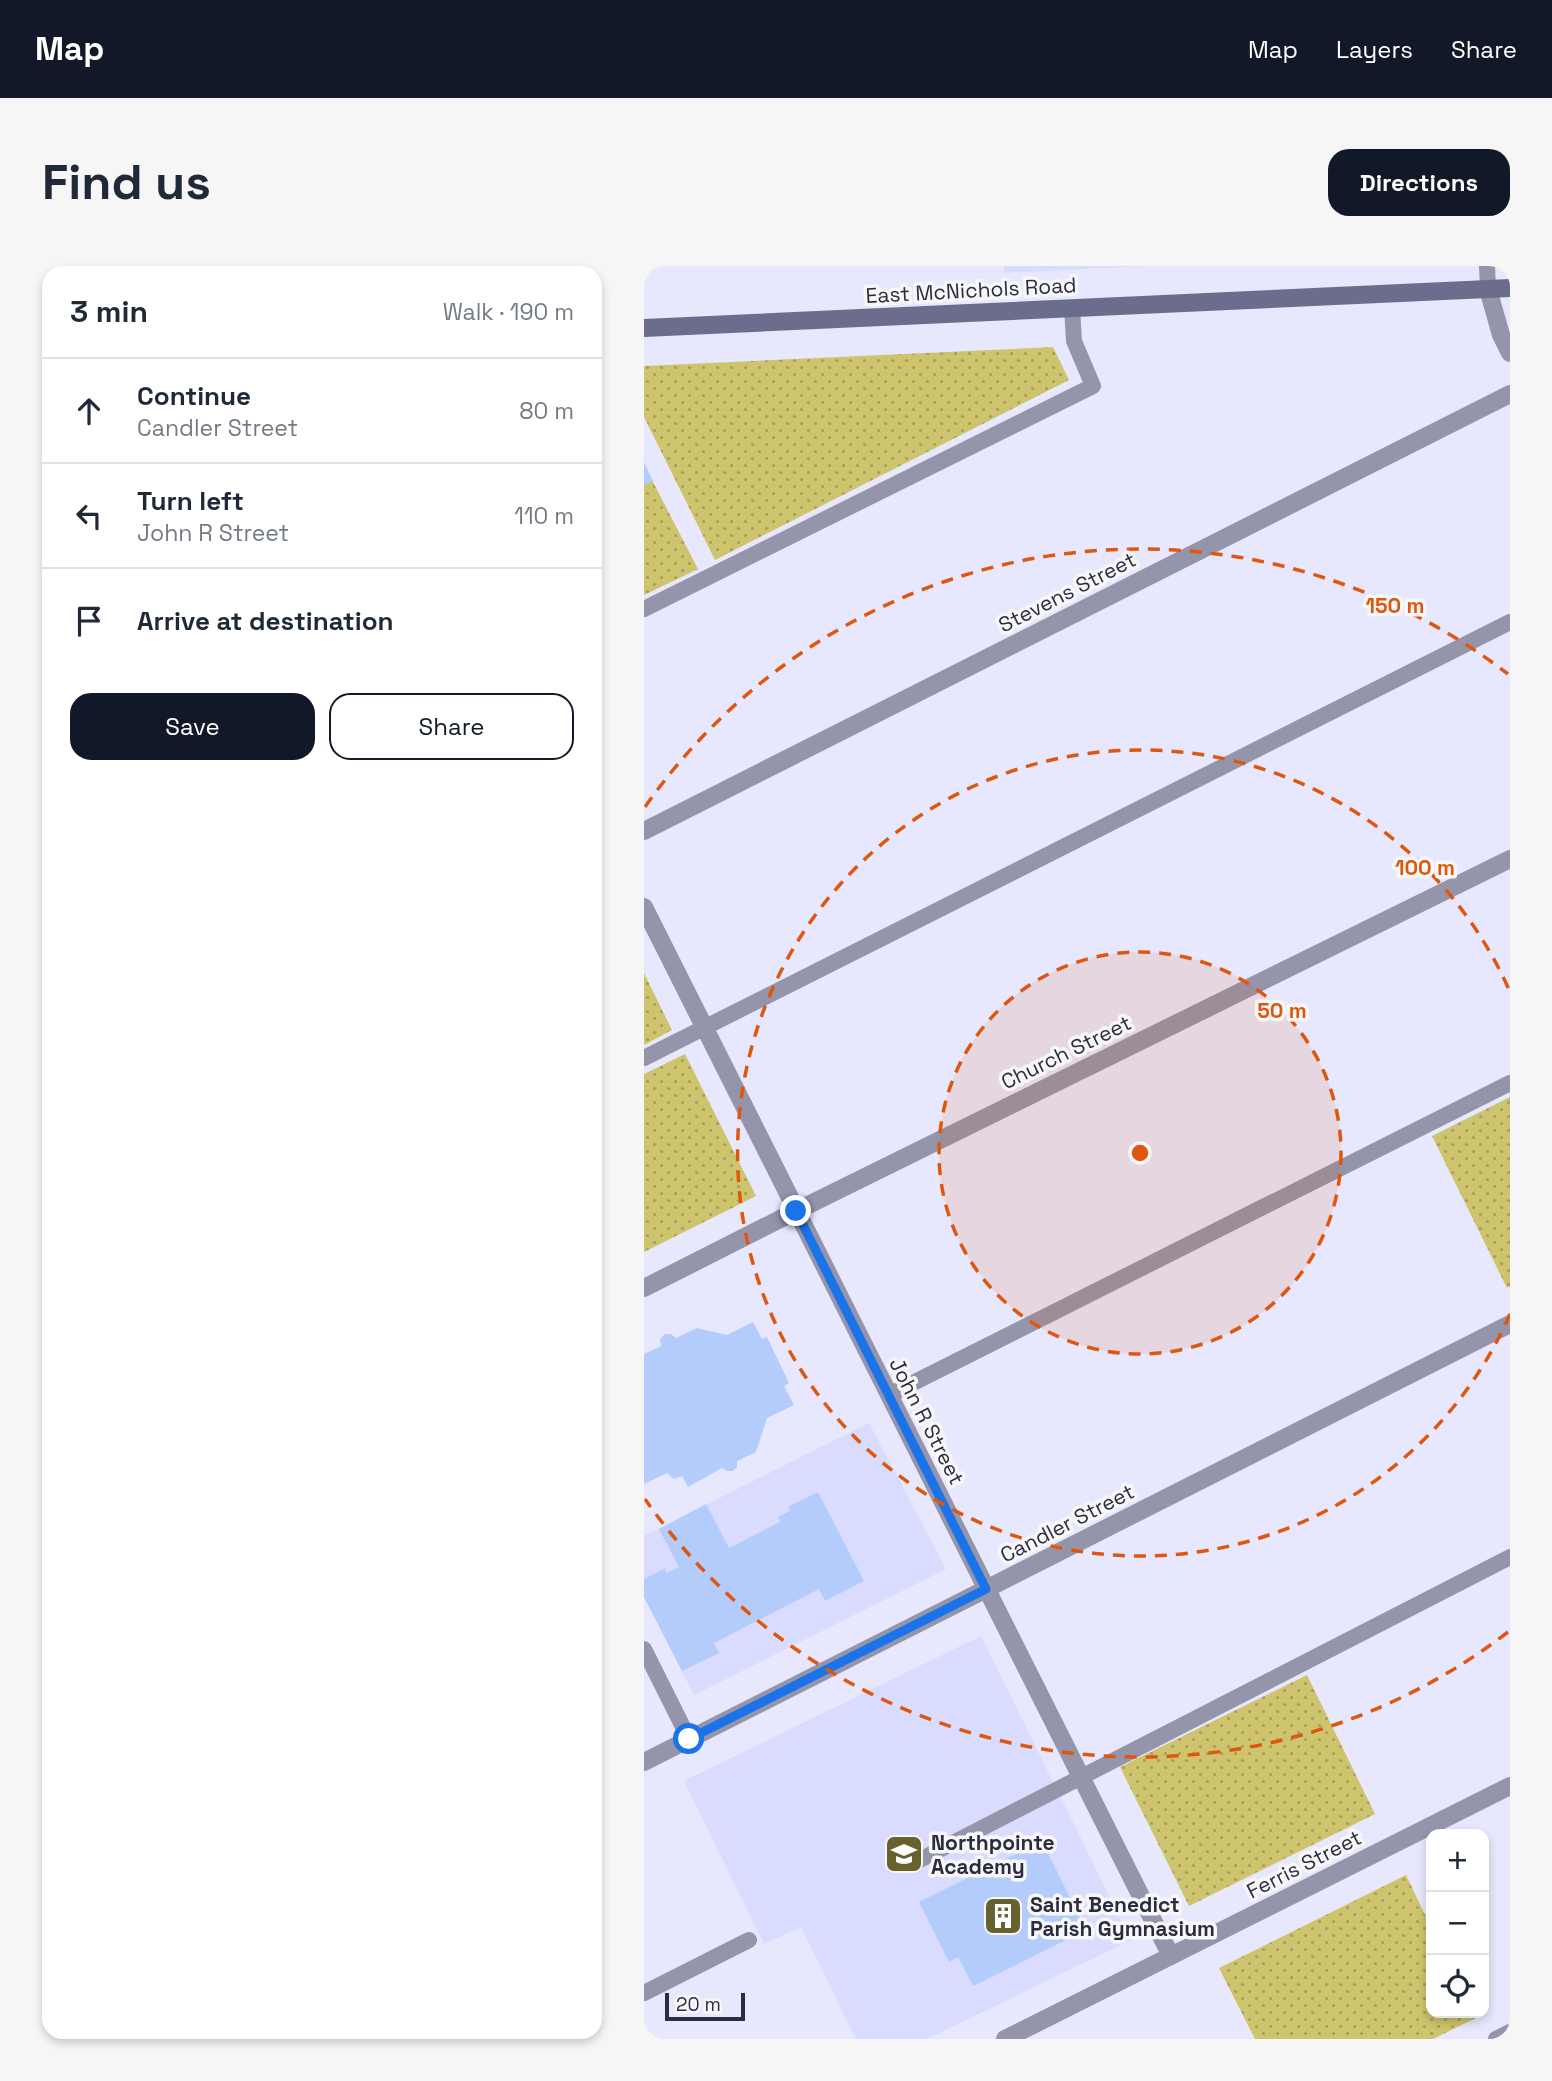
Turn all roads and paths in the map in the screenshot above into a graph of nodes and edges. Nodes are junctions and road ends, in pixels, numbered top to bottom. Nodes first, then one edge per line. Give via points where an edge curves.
1 (1487, 266) edge
2 (1510, 288) edge
3 (1488, 289) junction
4 (1072, 308) junction
5 (644, 328) edge
6 (1510, 353) edge
7 (1510, 394) edge
8 (644, 609) edge
9 (1510, 622) edge
10 (644, 831) edge
11 (1510, 859) edge
12 (644, 907) edge
13 (704, 1027) junction
14 (644, 1058) edge
15 (1510, 1083) edge
16 (796, 1211) junction
17 (644, 1288) edge
18 (1510, 1324) edge
19 (889, 1395) junction
20 (1510, 1557) edge
21 (986, 1589) junction
22 (644, 1649) edge
23 (689, 1739) junction
24 (644, 1762) edge
25 (1080, 1776) junction
26 (1510, 1786) edge
27 (911, 1865) dead end
28 (749, 1940) dead end
29 (1171, 1956) junction
30 (644, 1993) edge
31 (1510, 2032) edge
32 (1005, 2039) edge
33 (1496, 2039) edge

1 - 3 lane
2 - 3 main road, East McNichols Road
3 - 4 main road, East McNichols Road
3 - 6 street
4 - 5 main road, East McNichols Road
4 - 8 lane via 1074,341 1093,386
7 - 10 street, Stevens Street
9 - 13 lane
11 - 16 street, Church Street
12 - 13 street, John R Street
13 - 14 lane
13 - 16 street, John R Street
15 - 19 lane
16 - 17 street, Church Street
16 - 19 street, John R Street
18 - 21 street, Candler Street
19 - 21 street, John R Street
20 - 25 lane
21 - 23 street, Candler Street
21 - 25 street, John R Street
22 - 23 lane
23 - 24 street, Candler Street
25 - 27 lane
25 - 29 street, John R Street
26 - 29 street, Ferris Street
28 - 30 lane
29 - 32 street, Ferris Street
31 - 33 lane

